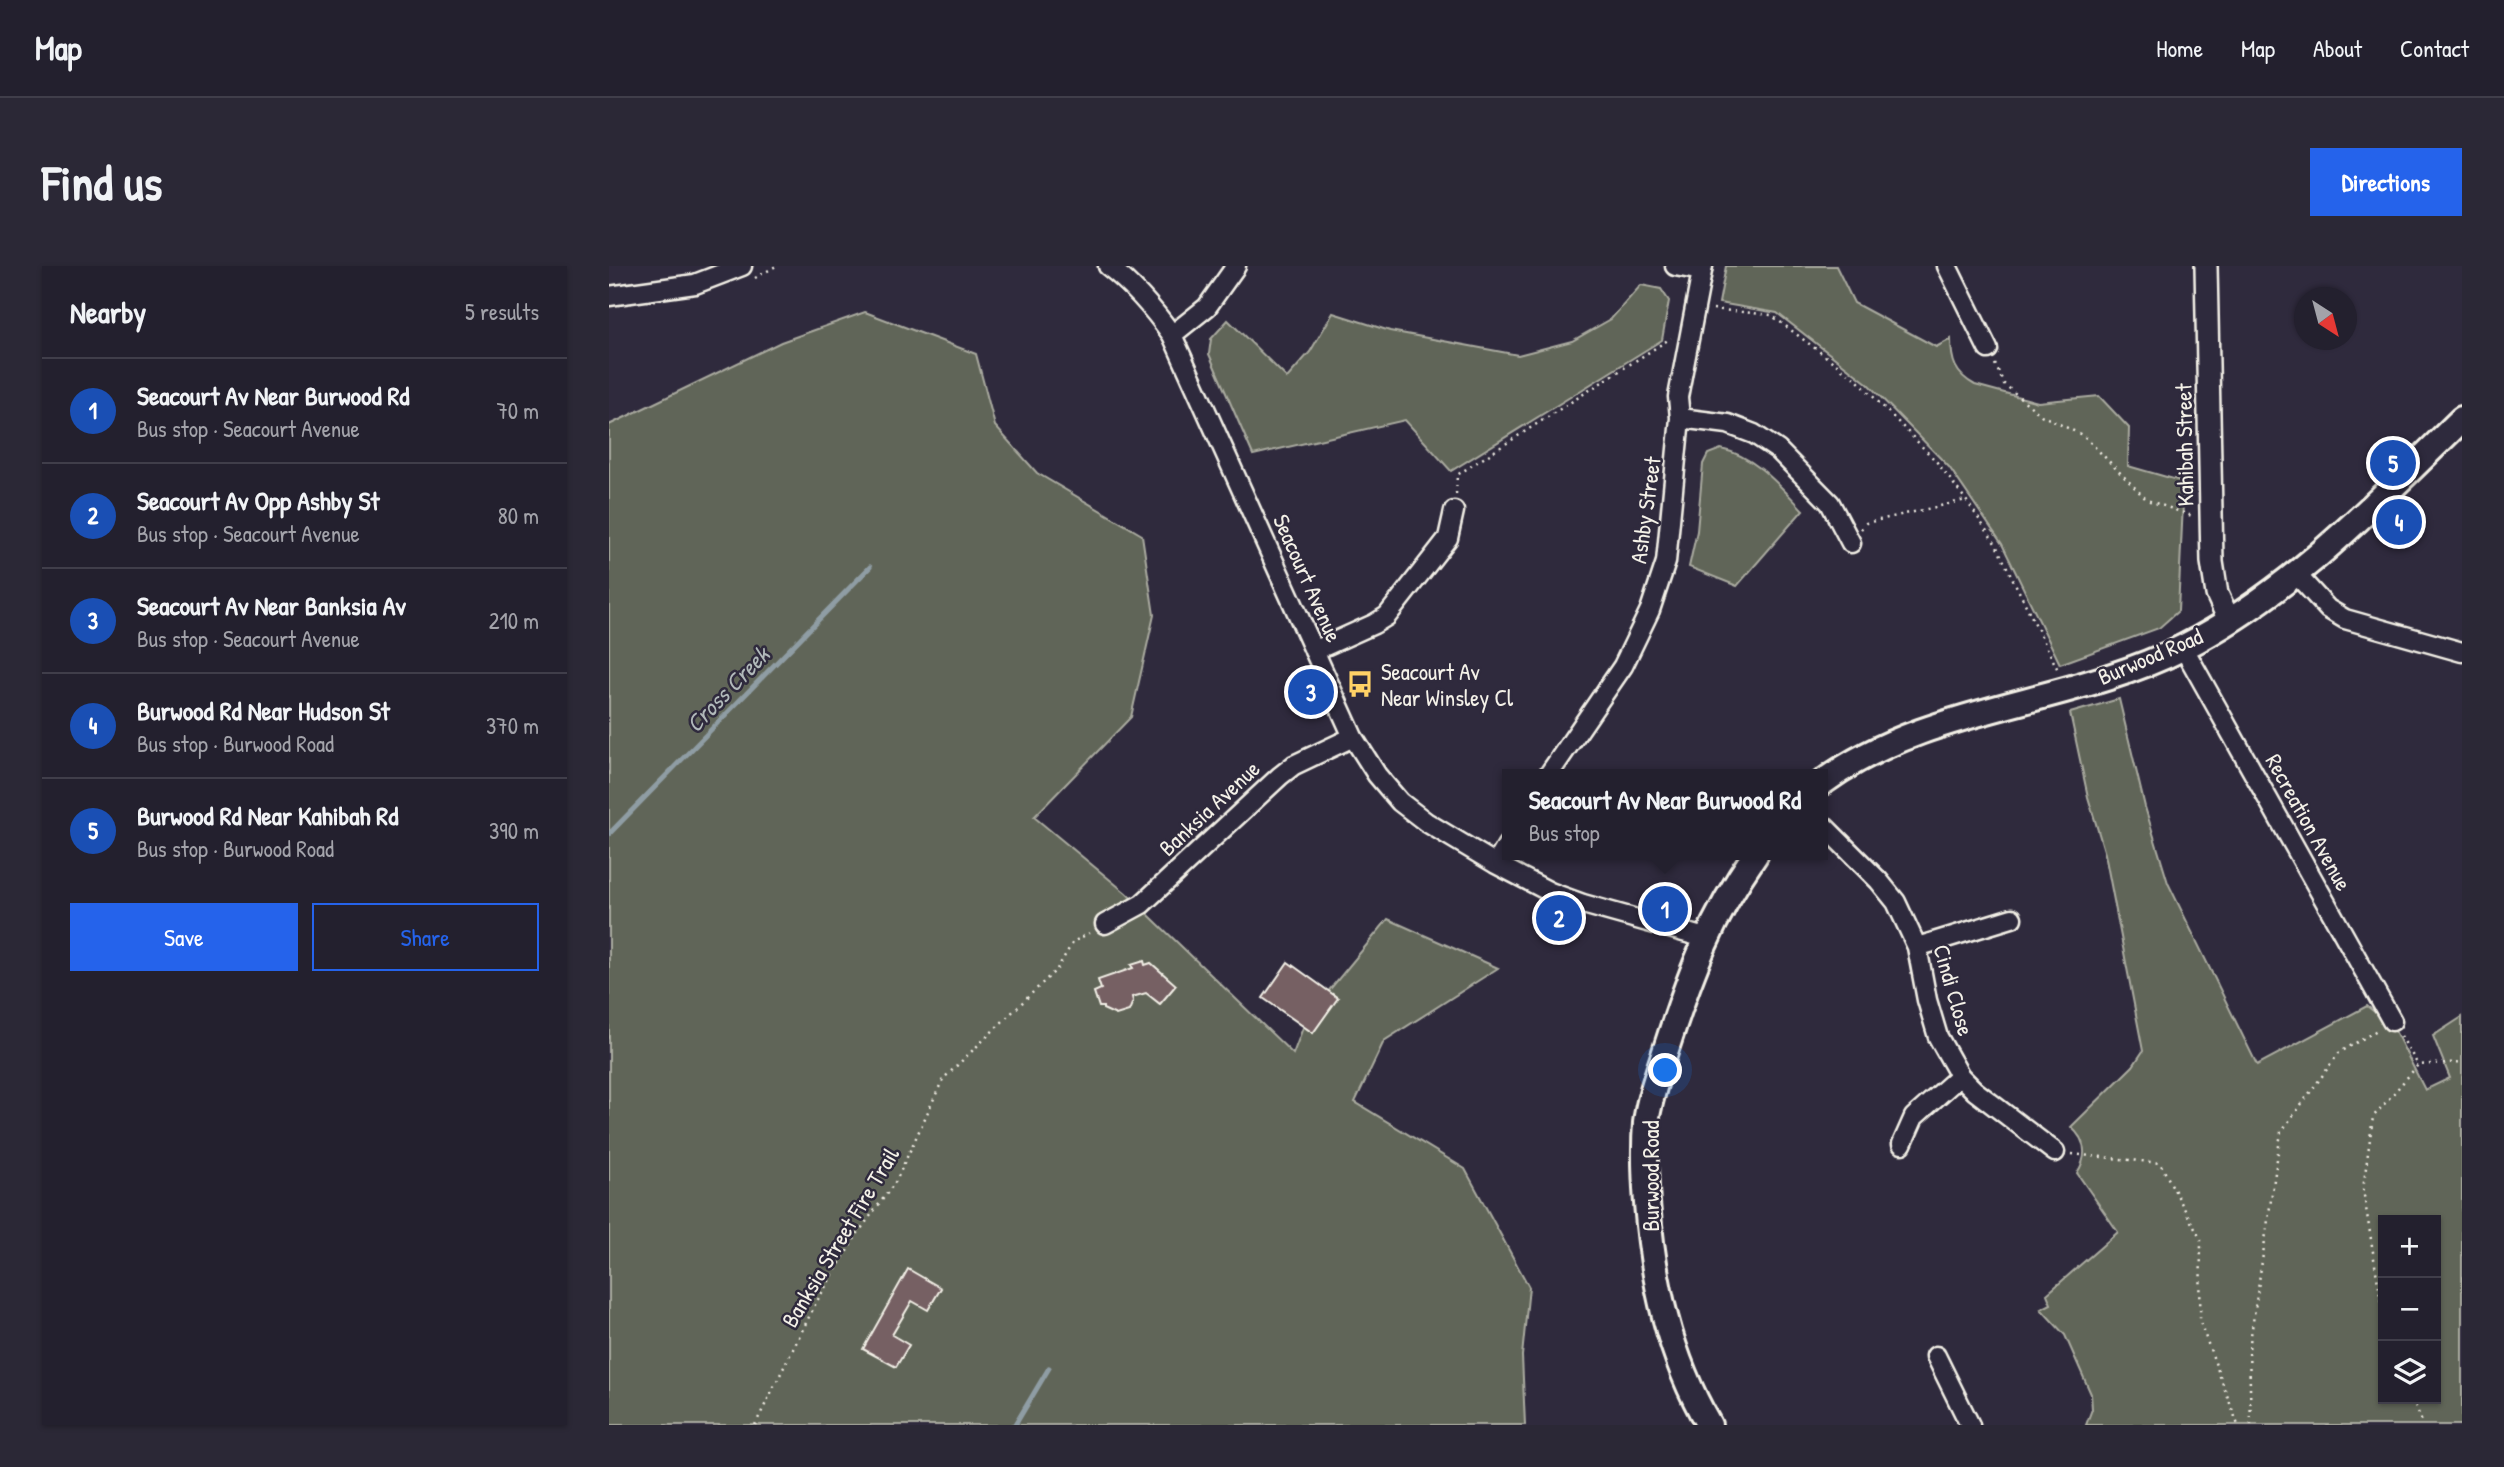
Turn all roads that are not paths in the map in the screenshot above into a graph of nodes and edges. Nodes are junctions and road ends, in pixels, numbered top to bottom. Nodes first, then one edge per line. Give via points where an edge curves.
1 (742, 266) edge
2 (1108, 266) edge
3 (1236, 266) edge
4 (1675, 266) edge
5 (1947, 266) edge
6 (2206, 266) edge
7 (1702, 269) edge
8 (609, 296) edge
9 (1172, 335) junction
10 (1988, 349) road end
11 (1680, 418) junction
12 (2462, 419) edge
13 (1454, 511) road end
14 (1851, 543) road end
15 (2296, 575) junction
16 (2229, 620) junction
17 (2183, 648) junction
18 (1314, 651) junction
19 (2462, 652) edge
20 (1353, 737) junction
21 (1552, 769) edge
22 (1828, 778) edge
23 (1828, 831) edge
24 (1502, 854) edge
25 (1751, 860) edge
26 (1496, 864) junction
27 (2012, 918) dead end
28 (1105, 924) road end
29 (1705, 938) junction
30 (1917, 947) junction
31 (2392, 1021) road end
32 (1960, 1076) junction
33 (1902, 1143) dead end
34 (2055, 1152) road end
35 (1935, 1356) dead end
36 (1709, 1425) edge
37 (1970, 1425) edge

1 - 8 street via 695,284
2 - 9 street, Seacourt Avenue via 1132,285
3 - 9 street via 1207,307
4 - 7 street
5 - 10 street
6 - 16 street, Kahibah Street via 2212,562 2217,594
7 - 11 street, Ashby Street via 1678,397
9 - 18 street, Seacourt Avenue
11 - 14 street via 1728,424 1777,450 1830,503
11 - 21 street, Ashby Street via 1666,562 1650,610 1623,666
12 - 15 main road, Burwood Road
13 - 18 street via 1448,538 1387,616
15 - 16 main road, Burwood Road
15 - 19 street via 2328,609 2345,619
16 - 17 main road, Burwood Road
17 - 22 main road, Burwood Road via 2122,672 1941,725 1892,744
17 - 31 street, Recreation Avenue
18 - 20 street, Seacourt Avenue
20 - 26 street, Seacourt Avenue via 1400,802
20 - 28 street, Banksia Avenue via 1287,770 1142,904
23 - 30 street, Cindi Close via 1896,902
24 - 26 street
25 - 29 main road, Burwood Road
26 - 29 street, Seacourt Avenue via 1583,905
27 - 30 street
29 - 36 main road, Burwood Road via 1646,1122 1646,1183 1650,1248 1662,1308 1679,1365
30 - 32 street, Cindi Close via 1938,1037
32 - 33 street via 1914,1117
32 - 34 street, Cindi Close
35 - 37 street

